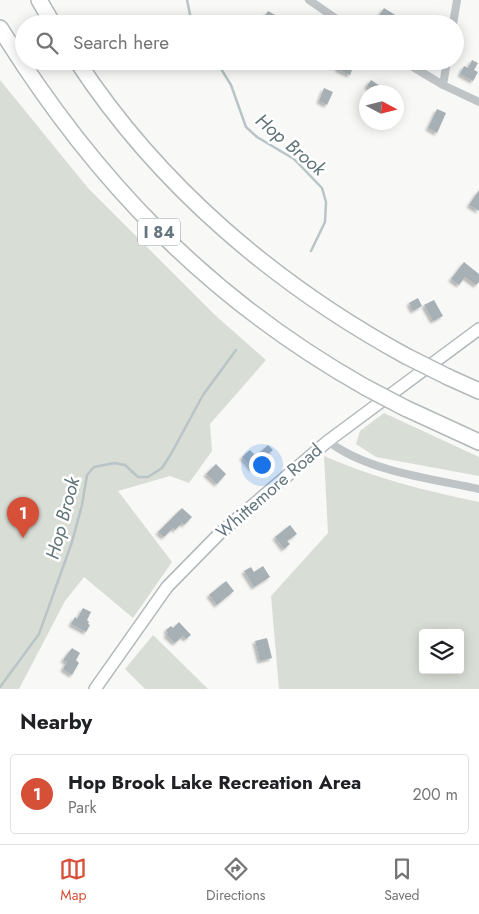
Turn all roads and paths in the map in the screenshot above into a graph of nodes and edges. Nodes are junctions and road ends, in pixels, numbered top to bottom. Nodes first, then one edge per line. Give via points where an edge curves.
1 (39, 0) edge
2 (309, 0) edge
3 (457, 0) edge
4 (48, 15) edge
5 (331, 15) edge
6 (454, 15) edge
7 (0, 28) edge
8 (15, 51) edge
9 (27, 70) edge
10 (84, 70) edge
11 (418, 70) edge
12 (446, 70) edge
13 (443, 85) junction
14 (479, 102) edge
15 (479, 329) edge
16 (479, 392) edge
17 (328, 441) junction
18 (479, 442) edge
19 (479, 489) edge
20 (95, 689) edge

1 - 4 highway
2 - 5 street
3 - 6 street
7 - 8 highway, I 84, bridge
9 - 18 highway, I 84, bridge via 116,188 200,270 310,354 365,388
10 - 16 highway, I 84, bridge via 150,156 230,234 320,304 366,334
11 - 13 street
12 - 13 street
13 - 14 street
15 - 17 main road, Whittemore Road
17 - 19 street via 342,452 370,463
17 - 20 main road, Whittemore Road via 220,533 167,587

